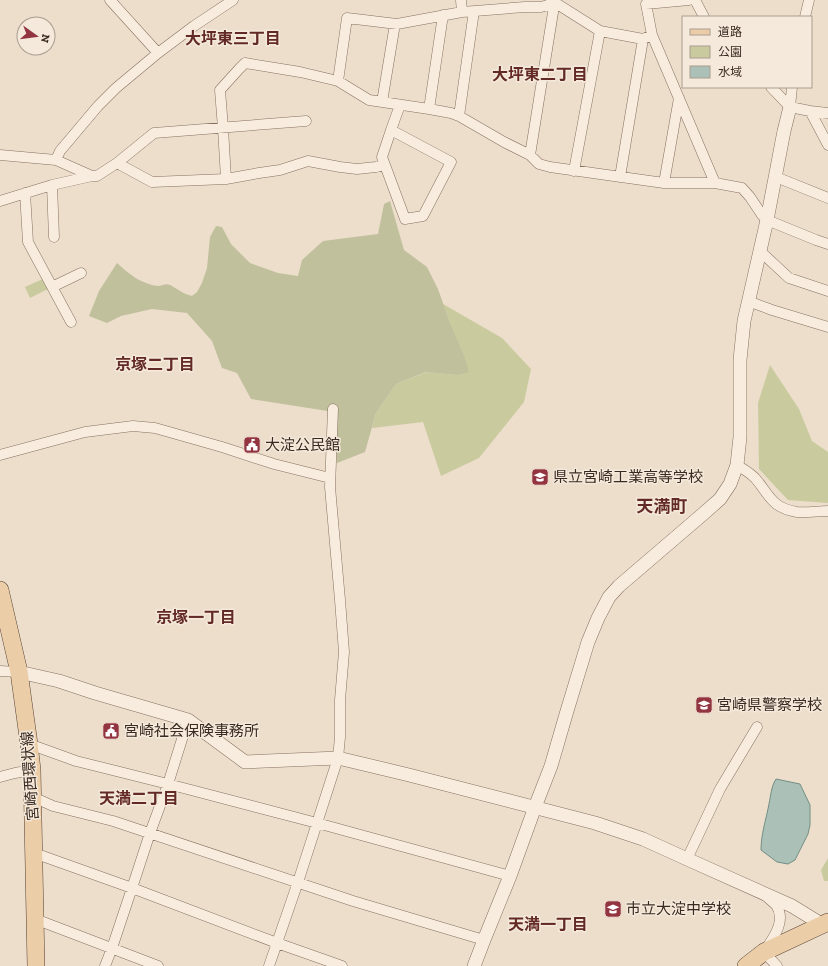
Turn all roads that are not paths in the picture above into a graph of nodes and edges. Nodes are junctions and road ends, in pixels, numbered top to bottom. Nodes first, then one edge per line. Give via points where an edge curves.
1 (110, 0) edge
2 (233, 0) edge
3 (462, 0) edge
4 (689, 0) edge
5 (695, 0) edge
6 (809, 0) edge
7 (554, 1) edge
8 (474, 11) junction
9 (462, 12) junction
10 (443, 15) junction
11 (703, 16) edge
12 (805, 16) edge
13 (395, 24) junction
14 (600, 31) junction
15 (648, 37) junction
16 (158, 53) junction
17 (338, 81) junction
18 (772, 88) edge
19 (792, 88) edge
20 (679, 98) junction
21 (382, 102) junction
22 (400, 105) junction
23 (790, 107) junction
24 (429, 109) junction
25 (810, 111) junction
26 (828, 113) edge
27 (459, 116) junction
28 (306, 121) dead end
29 (223, 128) junction
30 (391, 130) junction
31 (828, 146) edge
32 (0, 155) edge
33 (530, 155) junction
34 (56, 160) junction
35 (117, 163) junction
36 (385, 165) junction
37 (574, 171) junction
38 (92, 176) junction
39 (620, 177) junction
40 (776, 177) junction
41 (226, 178) junction
42 (715, 182) junction
43 (664, 183) junction
44 (52, 185) junction
45 (25, 193) junction
46 (828, 198) edge
47 (0, 201) edge
48 (767, 220) junction
49 (54, 237) dead end
50 (828, 244) edge
51 (760, 251) junction
52 (81, 273) dead end
53 (52, 287) junction
54 (828, 291) edge
55 (748, 301) junction
56 (72, 322) dead end
57 (828, 327) edge
58 (333, 409) dead end
59 (0, 455) edge
60 (737, 465) junction
61 (330, 478) junction
62 (828, 511) edge
63 (0, 590) edge
64 (0, 671) edge
65 (19, 672) junction
66 (188, 720) junction
67 (757, 727) dead end
68 (29, 744) junction
69 (338, 758) junction
70 (32, 770) junction
71 (0, 776) edge
72 (168, 784) junction
73 (33, 797) junction
74 (535, 807) junction
75 (317, 823) junction
76 (150, 832) junction
77 (34, 853) junction
78 (687, 860) junction
79 (510, 876) junction
80 (298, 882) junction
81 (132, 888) junction
82 (763, 893) junction
83 (35, 919) junction
84 (826, 924) edge
85 (484, 940) junction
86 (278, 943) junction
87 (112, 948) junction
88 (764, 952) junction
89 (36, 966) edge
90 (105, 966) edge
91 (158, 966) edge
92 (269, 966) edge
93 (342, 966) edge
94 (474, 966) edge
95 (746, 966) edge
96 (777, 966) edge

1 - 16 street
2 - 16 street
3 - 9 street
4 - 15 street via 646,4
5 - 11 street
6 - 12 street
7 - 8 street via 541,7
7 - 14 street
7 - 33 street
8 - 9 street
8 - 27 street
9 - 10 street
10 - 13 street
10 - 24 street
13 - 17 street via 347,18
13 - 21 street
14 - 15 street
14 - 37 street
15 - 20 street
15 - 39 street
16 - 34 street via 98,106 60,150
17 - 21 street via 369,100
17 - 29 street via 245,63 220,90
18 - 23 street
19 - 23 street
20 - 42 street
20 - 43 street
21 - 22 street
22 - 24 street
22 - 30 street
23 - 25 street
23 - 40 street
24 - 27 street
25 - 26 street
25 - 31 street
27 - 33 street
28 - 29 street
29 - 35 street via 154,134
29 - 41 street
30 - 36 street via 382,157
30 - 36 street via 451,162 424,216 404,219
32 - 34 street
33 - 37 street via 539,164
34 - 38 street
35 - 38 street via 98,176
35 - 41 street via 152,182
36 - 41 street via 357,169 308,161 280,170
37 - 39 street
38 - 44 street
39 - 43 street
40 - 46 street
40 - 48 street
42 - 43 street
42 - 48 street via 742,188
44 - 45 street
44 - 49 street
45 - 47 street
45 - 53 street via 28,242
48 - 50 street
48 - 51 street
51 - 54 street via 789,278
51 - 55 street
52 - 53 street
53 - 56 street
55 - 57 street
55 - 60 street via 740,360
58 - 61 street
59 - 61 street via 85,432 132,426 155,428
60 - 62 street via 754,477 771,500 780,507 798,512
60 - 74 street via 730,484 720,499 609,597 588,642 551,766
61 - 69 street via 344,652
63 - 65 main road, 宮崎西環状線
64 - 65 street
65 - 66 street via 59,681
65 - 68 main road, 宮崎西環状線
66 - 69 street via 245,762
66 - 72 street
67 - 78 street via 720,789
68 - 70 main road, 宮崎西環状線
68 - 72 street via 76,761
69 - 74 street
69 - 75 street
70 - 71 street
70 - 73 main road, 宮崎西環状線
72 - 75 street
72 - 76 street
73 - 76 street via 53,806
73 - 77 main road, 宮崎西環状線
74 - 78 street via 643,839
74 - 79 street
75 - 79 street
75 - 80 street
76 - 80 street
76 - 81 street
77 - 81 street
77 - 83 main road, 宮崎西環状線
78 - 82 street
79 - 85 street
80 - 85 street
80 - 86 street
81 - 86 street
81 - 87 street
82 - 84 street
82 - 88 street via 776,905 780,913 777,931
83 - 87 street
83 - 89 main road, 宮崎西環状線
84 - 88 main road
85 - 94 street
86 - 92 street
86 - 93 street
87 - 90 street
87 - 91 street
88 - 95 main road
88 - 96 street

